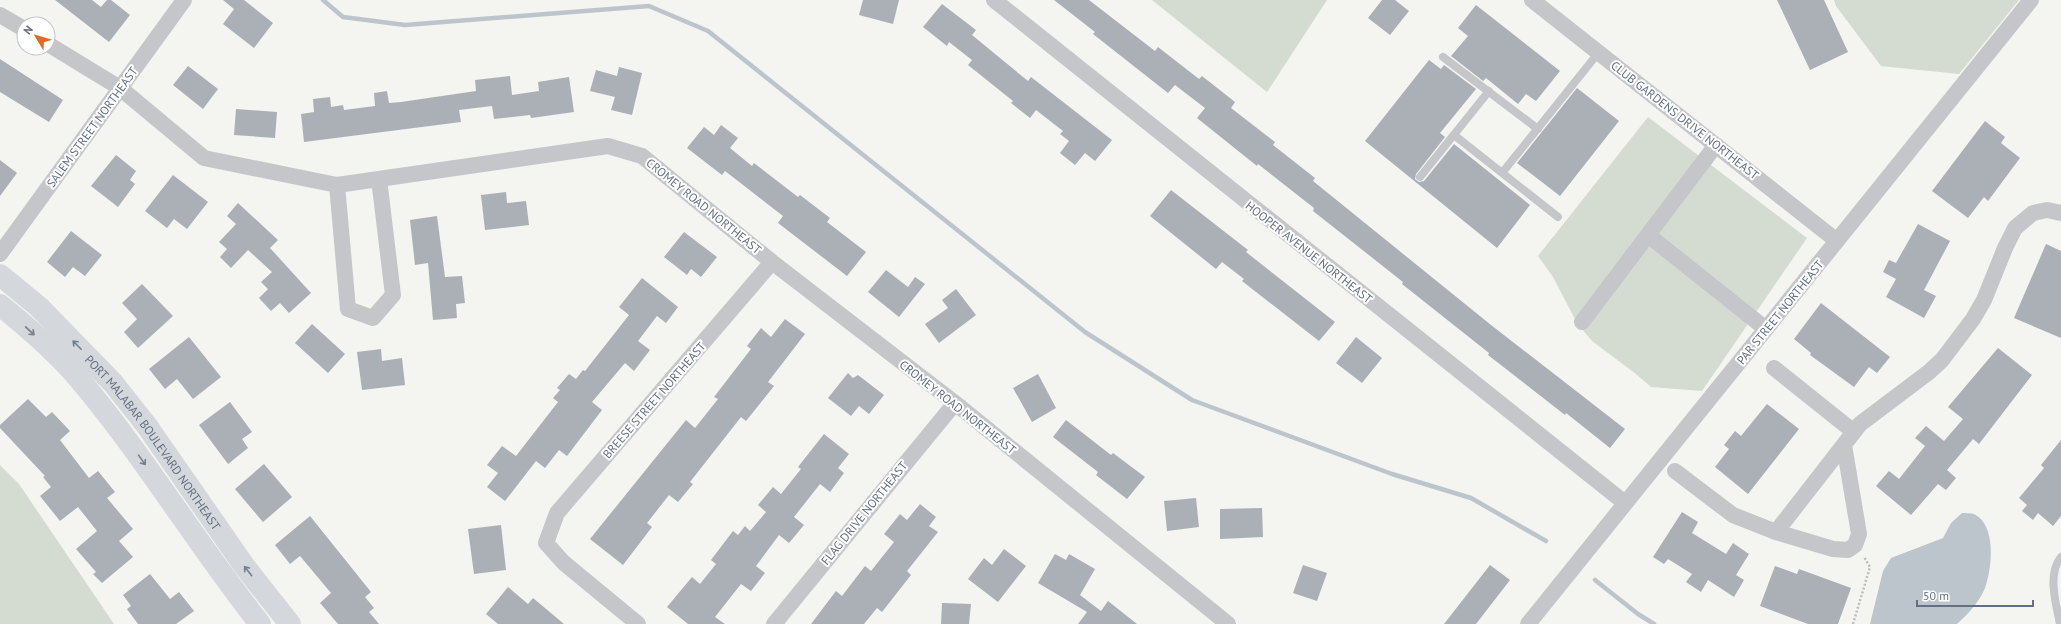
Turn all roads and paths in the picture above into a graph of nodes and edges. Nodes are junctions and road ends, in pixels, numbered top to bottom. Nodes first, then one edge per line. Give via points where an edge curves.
1 (184, 0) edge
2 (994, 0) edge
3 (1532, 0) edge
4 (2031, 0) edge
5 (0, 14) edge
6 (16, 24) edge
7 (56, 49) edge
8 (1599, 52) junction
9 (1444, 57) dead end
10 (120, 88) junction
11 (1489, 91) junction
12 (1538, 129) junction
13 (1454, 135) junction
14 (1716, 145) junction
15 (1502, 173) junction
16 (1420, 177) dead end
17 (379, 179) junction
18 (337, 185) junction
19 (2061, 213) edge
20 (1558, 217) dead end
21 (1648, 234) junction
22 (1837, 241) junction
23 (0, 254) edge
24 (772, 262) junction
25 (0, 275) edge
26 (0, 305) edge
27 (1582, 322) dead end
28 (1766, 329) junction
29 (1774, 368) dead end
30 (955, 403) junction
31 (142, 420) junction
32 (1854, 432) junction
33 (123, 434) junction
34 (1844, 445) junction
35 (1675, 471) dead end
36 (1625, 503) junction
37 (1776, 532) junction
38 (1853, 546) junction
39 (2061, 557) edge
40 (265, 592) junction
41 (246, 606) junction
42 (260, 624) edge
43 (290, 624) edge
44 (638, 624) edge
45 (774, 624) edge
46 (1228, 624) edge
47 (1528, 624) edge
48 (1853, 624) edge
49 (2060, 624) edge

1 - 10 street, SALEM STREET NORTHEAST
2 - 36 street, HOOPER AVENUE NORTHEAST
3 - 8 street, CLUB GARDENS DRIVE NORTHEAST
4 - 22 street, PAR STREET NORTHEAST
5 - 6 street
7 - 10 street, CROMEY ROAD NORTHEAST
8 - 12 lane
8 - 14 street, CLUB GARDENS DRIVE NORTHEAST
9 - 11 lane
10 - 18 street, CROMEY ROAD NORTHEAST via 204,158
10 - 23 street, SALEM STREET NORTHEAST
11 - 12 lane
11 - 13 lane
12 - 15 lane
13 - 15 lane
13 - 16 lane
14 - 21 street
14 - 22 street, CLUB GARDENS DRIVE NORTHEAST
15 - 20 lane
17 - 18 street, CROMEY ROAD NORTHEAST
17 - 18 street via 393,295 373,318 348,309
17 - 24 street, CROMEY ROAD NORTHEAST via 608,146 642,156
19 - 32 street via 2047,210 2033,213 2016,228 1984,300 1942,360 1860,424
21 - 27 street
21 - 28 street
22 - 28 street, PAR STREET NORTHEAST
24 - 30 street, CROMEY ROAD NORTHEAST
24 - 44 street, BREESE STREET NORTHEAST via 557,513 546,542 564,563
31 -> 25 street, PORT MALABAR BOULEVARD NORTHEAST via 86,354 39,307
26 -> 33 street, PORT MALABAR BOULEVARD NORTHEAST via 73,372
28 - 36 street, PAR STREET NORTHEAST
29 - 32 street
30 - 45 street, FLAG DRIVE NORTHEAST
30 - 46 street, CROMEY ROAD NORTHEAST
31 - 33 street
40 -> 31 street, PORT MALABAR BOULEVARD NORTHEAST
32 - 34 street
33 -> 41 street, PORT MALABAR BOULEVARD NORTHEAST
34 - 37 street
34 - 38 street via 1859,534
35 - 37 street via 1733,514
36 - 47 street, PAR STREET NORTHEAST
37 - 38 street via 1833,549 1848,550
38 - 48 path via 1870,567
39 - 49 lane via 2056,563 2054,577
40 - 41 street
40 - 43 street, PORT MALABAR BOULEVARD NORTHEAST
41 - 42 street, PORT MALABAR BOULEVARD NORTHEAST

